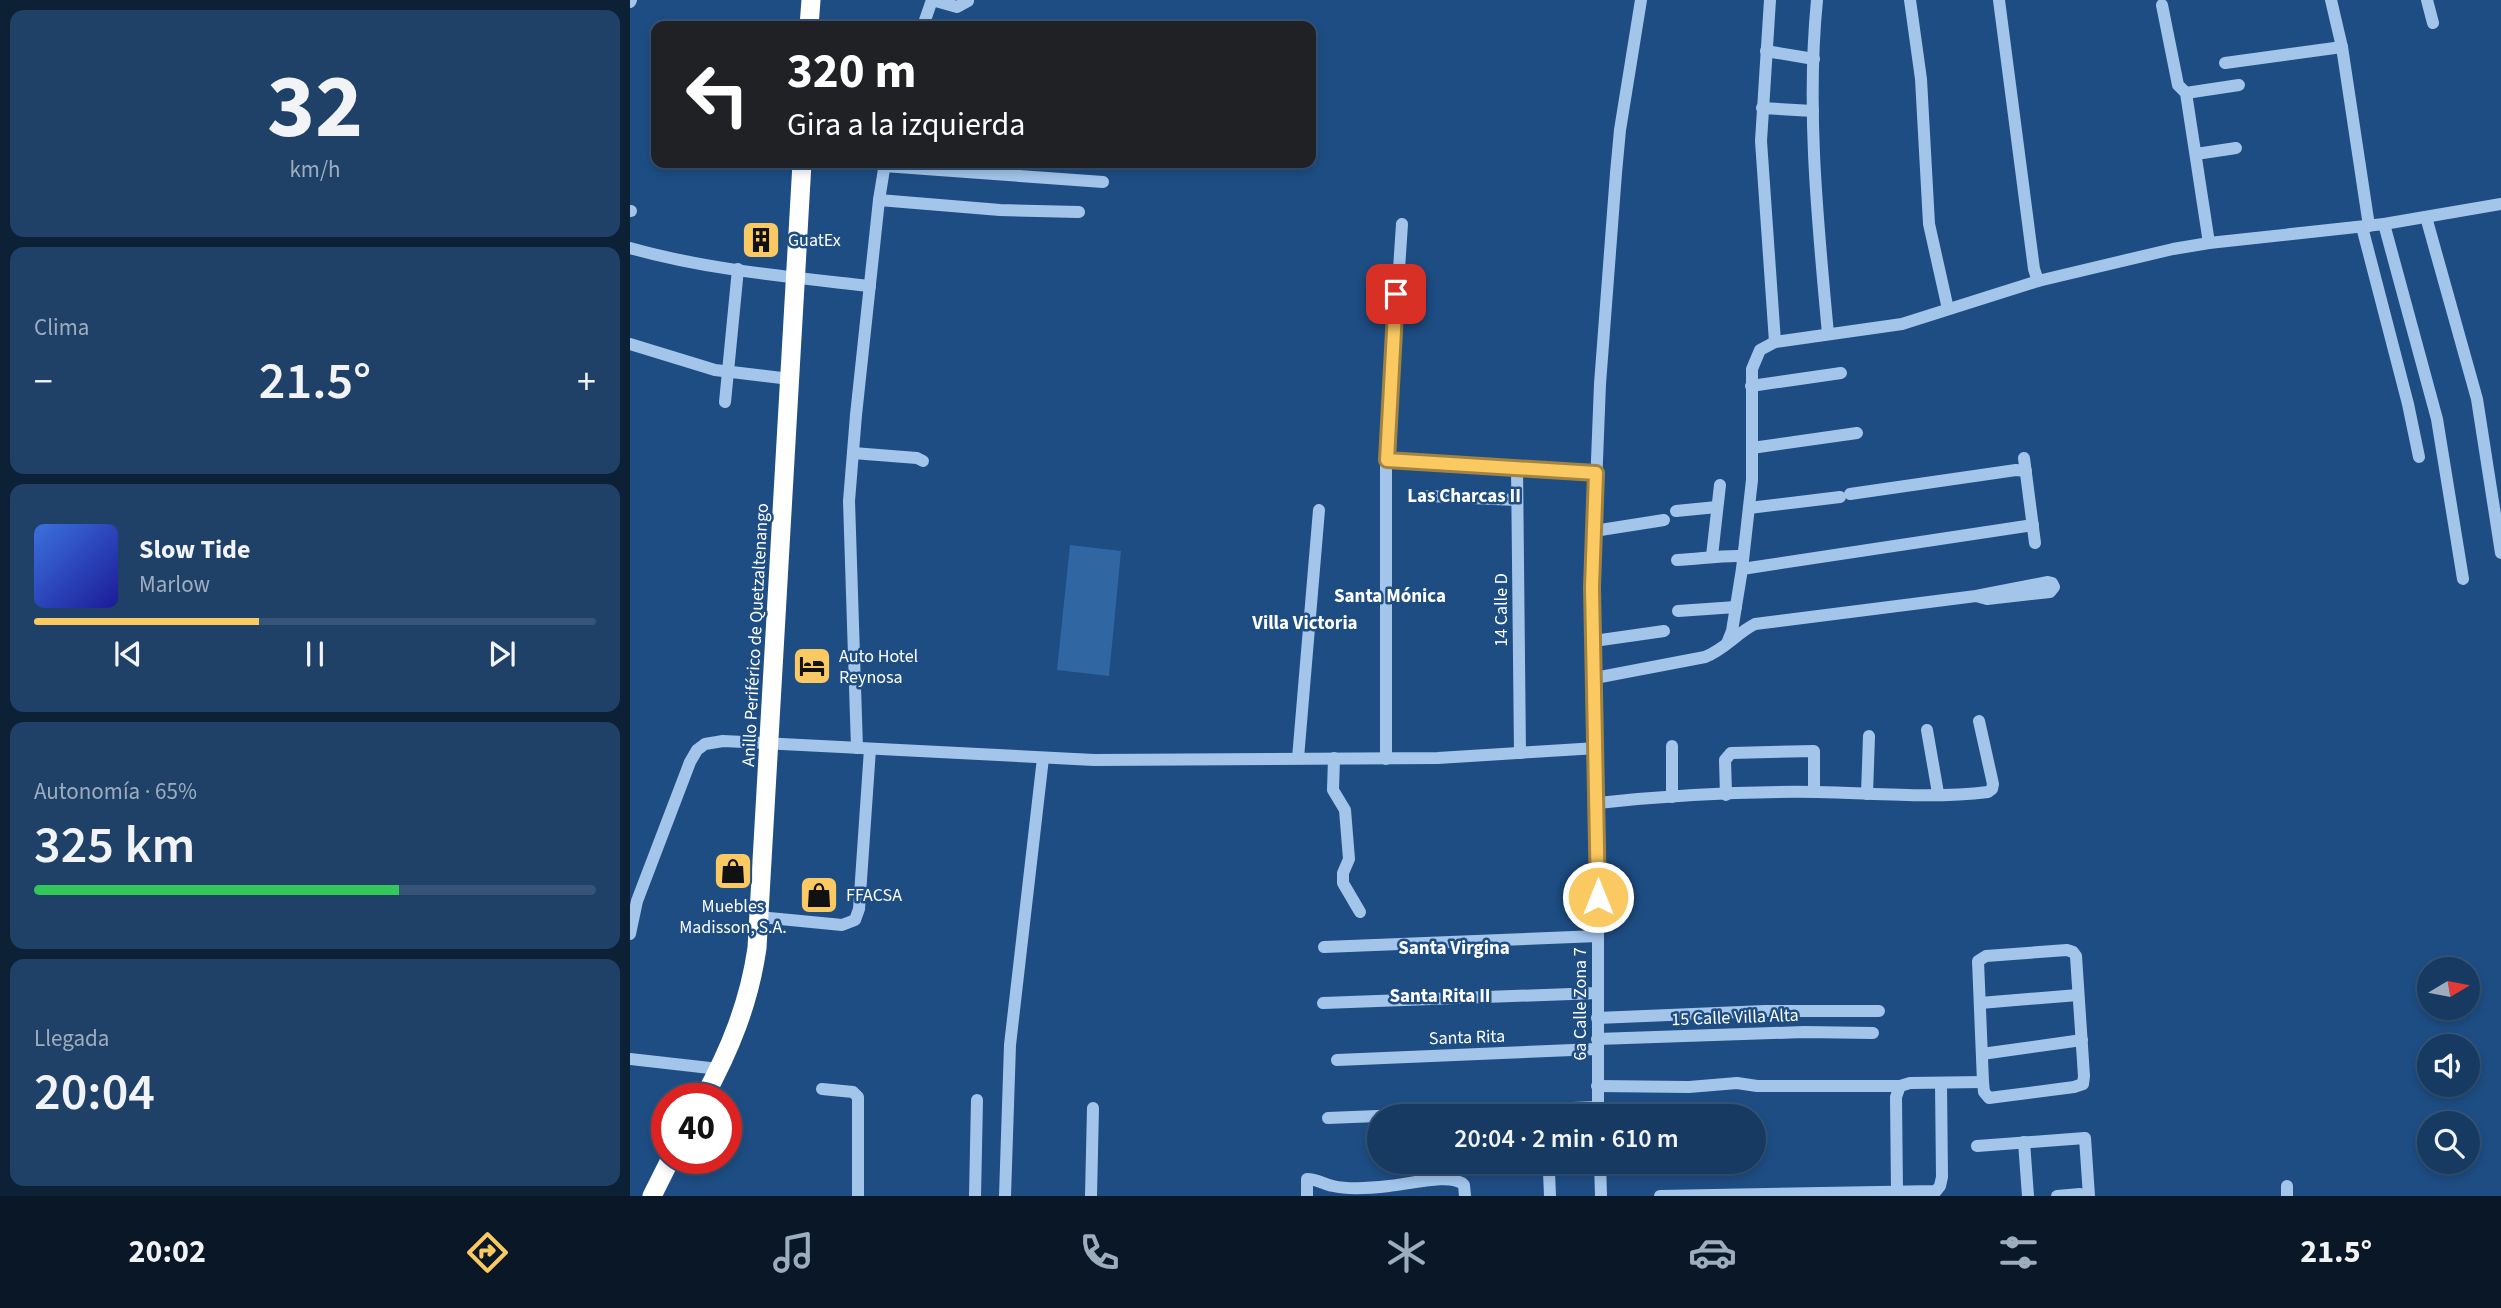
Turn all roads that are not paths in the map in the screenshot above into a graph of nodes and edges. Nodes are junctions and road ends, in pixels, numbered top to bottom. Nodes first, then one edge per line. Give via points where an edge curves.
1 (811, 0) edge
2 (932, 0) edge
3 (1641, 0) edge
4 (1770, 0) edge
5 (1817, 0) edge
6 (1910, 0) edge
7 (1999, 0) edge
8 (2331, 0) edge
9 (2427, 0) edge
10 (968, 1) edge
11 (2162, 5) dead end
12 (809, 21) edge
13 (925, 21) edge
14 (2433, 23) dead end
15 (2343, 47) junction
16 (1766, 51) junction
17 (1814, 59) junction
18 (2225, 63) dead end
19 (2239, 85) dead end
20 (2186, 93) junction
21 (1762, 108) junction
22 (1813, 111) junction
23 (2236, 148) dead end
24 (2196, 154) junction
25 (802, 168) edge
26 (884, 168) edge
27 (933, 168) edge
28 (1103, 182) dead end
29 (879, 200) junction
30 (2501, 204) edge
31 (1079, 212) dead end
32 (2427, 217) junction
33 (1402, 224) dead end
34 (2384, 225) junction
35 (2365, 227) junction
36 (2209, 243) junction
37 (631, 250) edge
38 (738, 269) junction
39 (796, 278) junction
40 (2038, 281) junction
41 (870, 286) junction
42 (1948, 309) junction
43 (1828, 334) junction
44 (1775, 342) junction
45 (630, 344) edge
46 (728, 372) junction
47 (1841, 373) dead end
48 (790, 379) junction
49 (1751, 386) junction
50 (725, 402) dead end
51 (1857, 433) dead end
52 (1752, 448) junction
53 (853, 453) junction
54 (2419, 457) dead end
55 (1387, 460) junction
56 (923, 461) dead end
57 (1517, 467) junction
58 (1596, 473) junction
59 (1720, 485) dead end
60 (1428, 496) dead end
61 (1516, 500) junction
62 (1717, 507) junction
63 (1749, 509) junction
64 (1319, 510) dead end
65 (1676, 511) dead end
66 (1664, 520) dead end
67 (2033, 525) junction
68 (1594, 531) junction
69 (2035, 543) dead end
70 (2501, 553) edge
71 (1712, 556) junction
72 (1677, 561) dead end
73 (1743, 563) junction
74 (2463, 579) dead end
75 (1976, 596) junction
76 (1736, 607) junction
77 (1678, 611) dead end
78 (1664, 631) dead end
79 (1594, 641) junction
80 (1728, 641) junction
81 (1595, 678) junction
82 (1979, 721) dead end
83 (1927, 730) dead end
84 (1869, 736) dead end
85 (770, 742) junction
86 (1672, 746) dead end
87 (857, 748) junction
88 (1597, 748) junction
89 (870, 749) junction
90 (1520, 753) junction
91 (1043, 758) junction
92 (1298, 758) junction
93 (1334, 758) junction
94 (1387, 759) junction
95 (1814, 792) junction
96 (1938, 793) junction
97 (1867, 794) junction
98 (1726, 795) junction
99 (1672, 797) junction
100 (1598, 803) junction
101 (634, 900) edge
102 (1360, 912) dead end
103 (760, 917) junction
104 (630, 934) edge
105 (1598, 936) junction
106 (1324, 947) dead end
107 (1598, 993) junction
108 (2078, 995) junction
109 (1323, 1003) dead end
110 (1980, 1003) junction
111 (1879, 1011) dead end
112 (1597, 1018) junction
113 (1873, 1033) dead end
114 (2082, 1040) junction
115 (1597, 1044) junction
116 (1982, 1054) junction
117 (630, 1059) edge
118 (1337, 1060) dead end
119 (719, 1069) junction
120 (1983, 1082) junction
121 (712, 1083) edge
122 (1941, 1083) junction
123 (1597, 1086) junction
124 (1900, 1086) junction
125 (822, 1089) dead end
126 (977, 1100) dead end
127 (1597, 1104) edge
128 (1093, 1108) dead end
129 (1367, 1117) edge
130 (1328, 1118) dead end
131 (2024, 1142) junction
132 (1977, 1146) dead end
133 (663, 1174) edge
134 (1549, 1174) edge
135 (1600, 1174) edge
136 (1464, 1189) edge
137 (1896, 1192) junction
138 (1931, 1194) edge
139 (2084, 1195) edge
140 (652, 1196) edge
141 (858, 1196) edge
142 (975, 1196) edge
143 (1005, 1196) edge
144 (1091, 1196) edge
145 (1307, 1196) edge
146 (1550, 1196) edge
147 (1601, 1196) edge
148 (1660, 1196) edge
149 (2028, 1196) edge
150 (2057, 1196) edge

1 - 12 highway
2 - 10 street via 956,7
2 - 13 street
3 - 58 street, 6a Calle Zona 7 via 1620,130
4 - 16 street
5 - 17 street
6 - 42 street via 1921,79 1929,224
7 - 40 street
8 - 15 street
9 - 14 street
11 - 20 street via 2178,85
15 - 18 street
15 - 35 street
16 - 17 street
16 - 21 street
17 - 22 street
19 - 20 street
20 - 24 street
21 - 22 street
21 - 44 street
22 - 43 street
23 - 24 street
24 - 36 street
25 - 39 highway, Anillo Periférico de Quetzaltenango
26 - 29 street
27 - 28 street
29 - 31 street
29 - 41 street
30 - 32 street
32 - 34 street
32 - 70 street via 2477,398
33 - 55 street
34 - 35 street
34 - 74 street via 2437,419
35 - 36 street
35 - 54 street
36 - 40 street
37 - 38 street
38 - 39 street
38 - 46 street
39 - 41 street
39 - 48 highway, Anillo Periférico de Quetzaltenango
40 - 42 street
41 - 53 street
42 - 43 street via 1884,328
43 - 44 street
44 - 49 street via 1755,356
45 - 46 street
46 - 48 street
46 - 50 street
47 - 49 street
48 - 85 highway, Anillo Periférico de Quetzaltenango
49 - 52 street
51 - 52 street
52 - 63 street
53 - 56 street
53 - 87 street via 849,526
55 - 57 street
55 - 94 street
57 - 58 street
57 - 61 street, 14 Calle D
58 - 68 street, 6a Calle Zona 7
59 - 62 street
60 - 61 street
61 - 90 street, 14 Calle D
62 - 65 street
62 - 71 street
63 - 67 street via 2016,470 2025,465
63 - 73 street
64 - 92 street
66 - 68 street
67 - 69 street
67 - 73 street
68 - 79 street, 6a Calle Zona 7
71 - 72 street
71 - 73 street
73 - 76 street
75 - 75 street via 1987,599 2050,592 2054,587 2048,582
75 - 80 street via 1755,624
76 - 77 street
76 - 80 street
78 - 79 street
79 - 81 street, 6a Calle Zona 7
80 - 81 street via 1705,657
81 - 88 street, 6a Calle Zona 7
82 - 96 street via 1992,789
83 - 96 street
84 - 97 street
85 - 87 street
85 - 101 street via 723,741 697,750
85 - 103 highway, Anillo Periférico de Quetzaltenango
86 - 99 street
87 - 89 street
88 - 90 street
88 - 100 street, 6a Calle Zona 7
89 - 91 street
89 - 103 street via 855,920 842,925
90 - 94 street
91 - 92 street
91 - 143 street via 1010,1045
92 - 93 street
93 - 94 street
93 - 102 street via 1333,790 1345,810 1348,847 1343,883
95 - 97 street
95 - 98 street
95 - 98 street via 1814,751 1731,752 1726,760
96 - 97 street
98 - 99 street
99 - 100 street
100 - 105 street, 6a Calle Zona 7
101 - 104 street
103 - 119 highway, Anillo Periférico de Quetzaltenango via 750,990
105 - 106 street
105 - 107 street, 6a Calle Zona 7
107 - 109 street
107 - 112 street, 6a Calle Zona 7
108 - 110 street
108 - 110 street via 2073,951 2000,955 1978,961
108 - 114 street
110 - 116 street
111 - 112 street
112 - 115 street, 6a Calle Zona 7
113 - 115 street, 15 Calle Villa Alta via 1755,1034
114 - 116 street
114 - 120 street via 2084,1080 2080,1086 1995,1098 1986,1095
115 - 118 street, Santa Rita
115 - 123 street, 6a Calle Zona 7
116 - 120 street
117 - 119 street
119 - 121 highway, Anillo Periférico de Quetzaltenango
120 - 122 street
122 - 124 street
122 - 138 street via 1941,1181
123 - 124 street
123 - 127 street, 6a Calle Zona 7
124 - 137 street via 1896,1097
125 - 141 street via 853,1092 858,1097
126 - 142 street
128 - 144 street
129 - 130 street
131 - 132 street
131 - 139 street via 2085,1138
131 - 149 street
133 - 140 highway
134 - 146 street
135 - 147 street
136 - 145 street via 1458,1181 1358,1188 1307,1179
137 - 138 street
137 - 148 street
139 - 150 street

